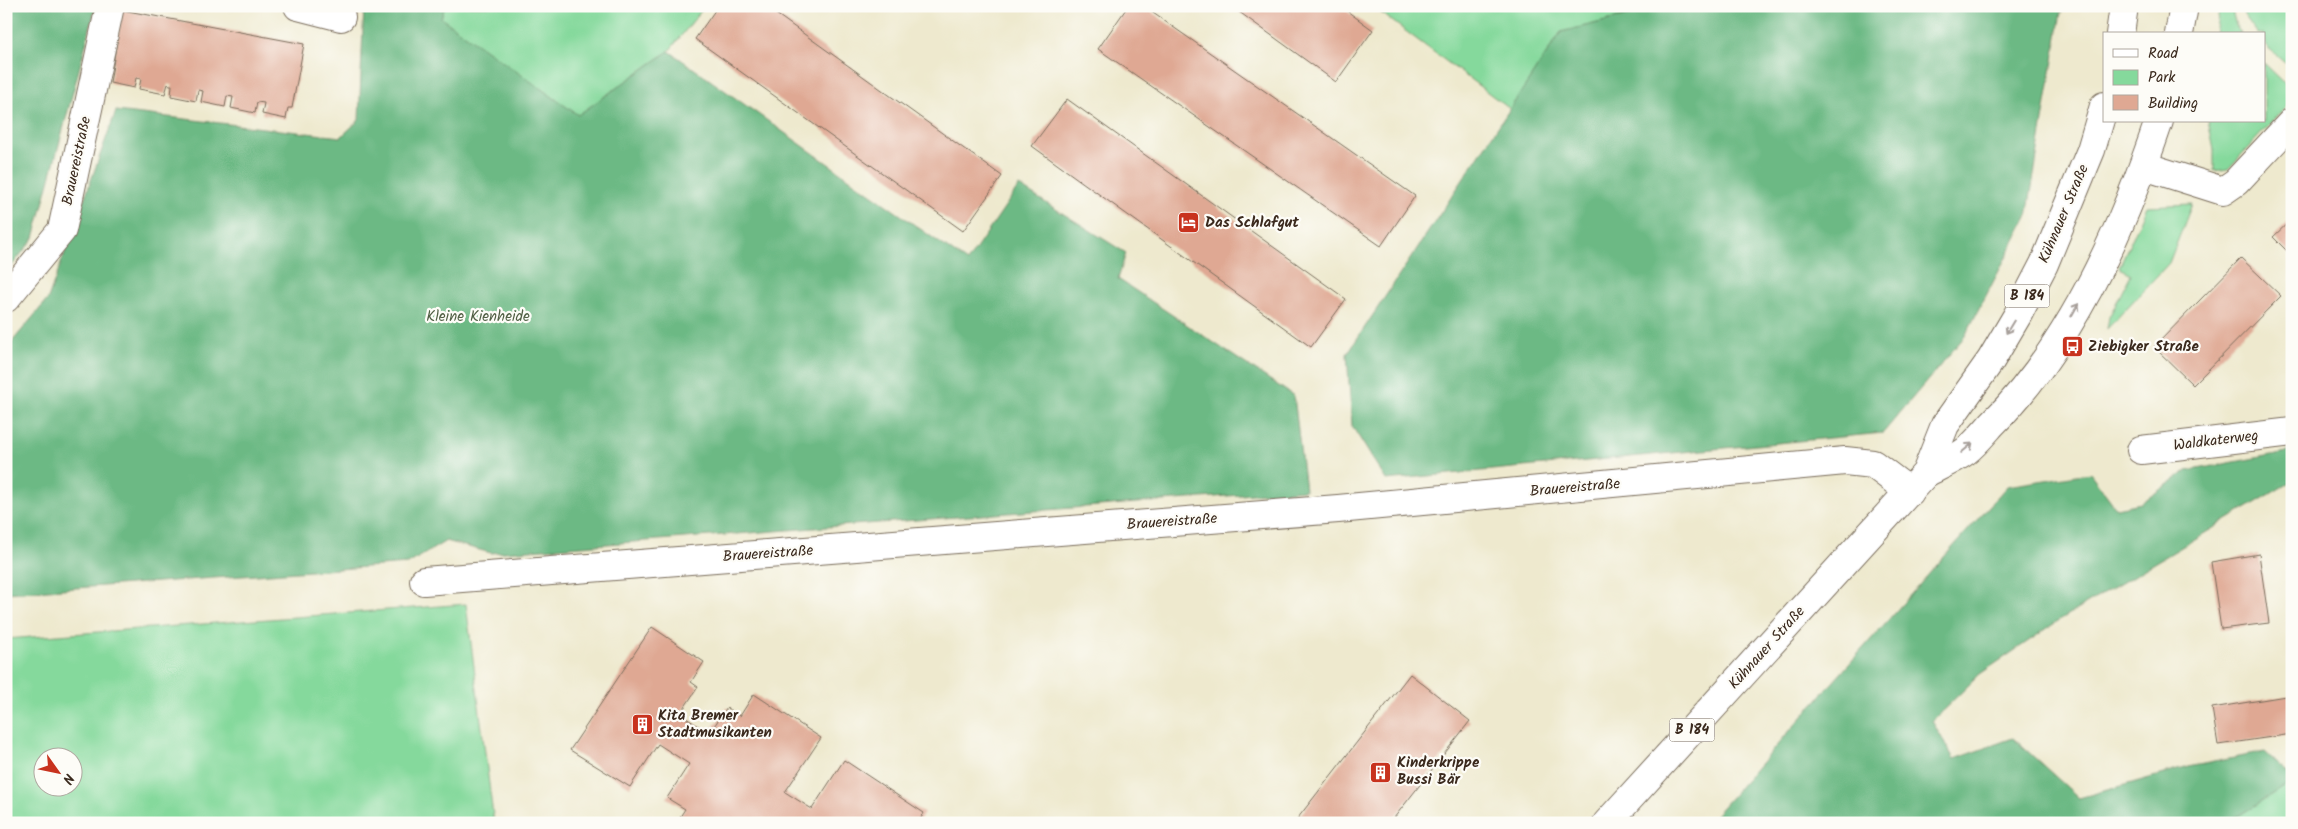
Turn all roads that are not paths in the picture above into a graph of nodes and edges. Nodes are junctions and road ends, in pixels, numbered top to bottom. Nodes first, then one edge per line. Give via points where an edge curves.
1 (110, 6) edge
2 (298, 6) edge
3 (2124, 6) edge
4 (2184, 6) edge
5 (341, 17) dead end
6 (2120, 32) edge
7 (2179, 32) edge
8 (2103, 109) edge
9 (2159, 122) edge
10 (2292, 122) edge
11 (2144, 166) junction
12 (6, 298) edge
13 (2292, 432) edge
14 (2141, 450) dead end
15 (1918, 482) junction
16 (424, 581) dead end
17 (1607, 823) edge

1 - 12 street, Brauereistraße via 62,230
2 - 5 street
3 - 6 street
4 - 7 street
8 -> 15 street, Kühnauer Straße / B 184 via 2091,150 2044,264 1995,352 1945,425
9 - 11 street, Kühnauer Straße / B 184
10 - 11 street via 2236,182 2223,191
15 -> 11 street, Kühnauer Straße / B 184 via 1966,451 2032,378 2108,253
13 - 14 street, Waldkaterweg
15 - 16 street, Brauereistraße via 1873,464 1845,461 1338,509
15 - 17 street, Kühnauer Straße / B 184

